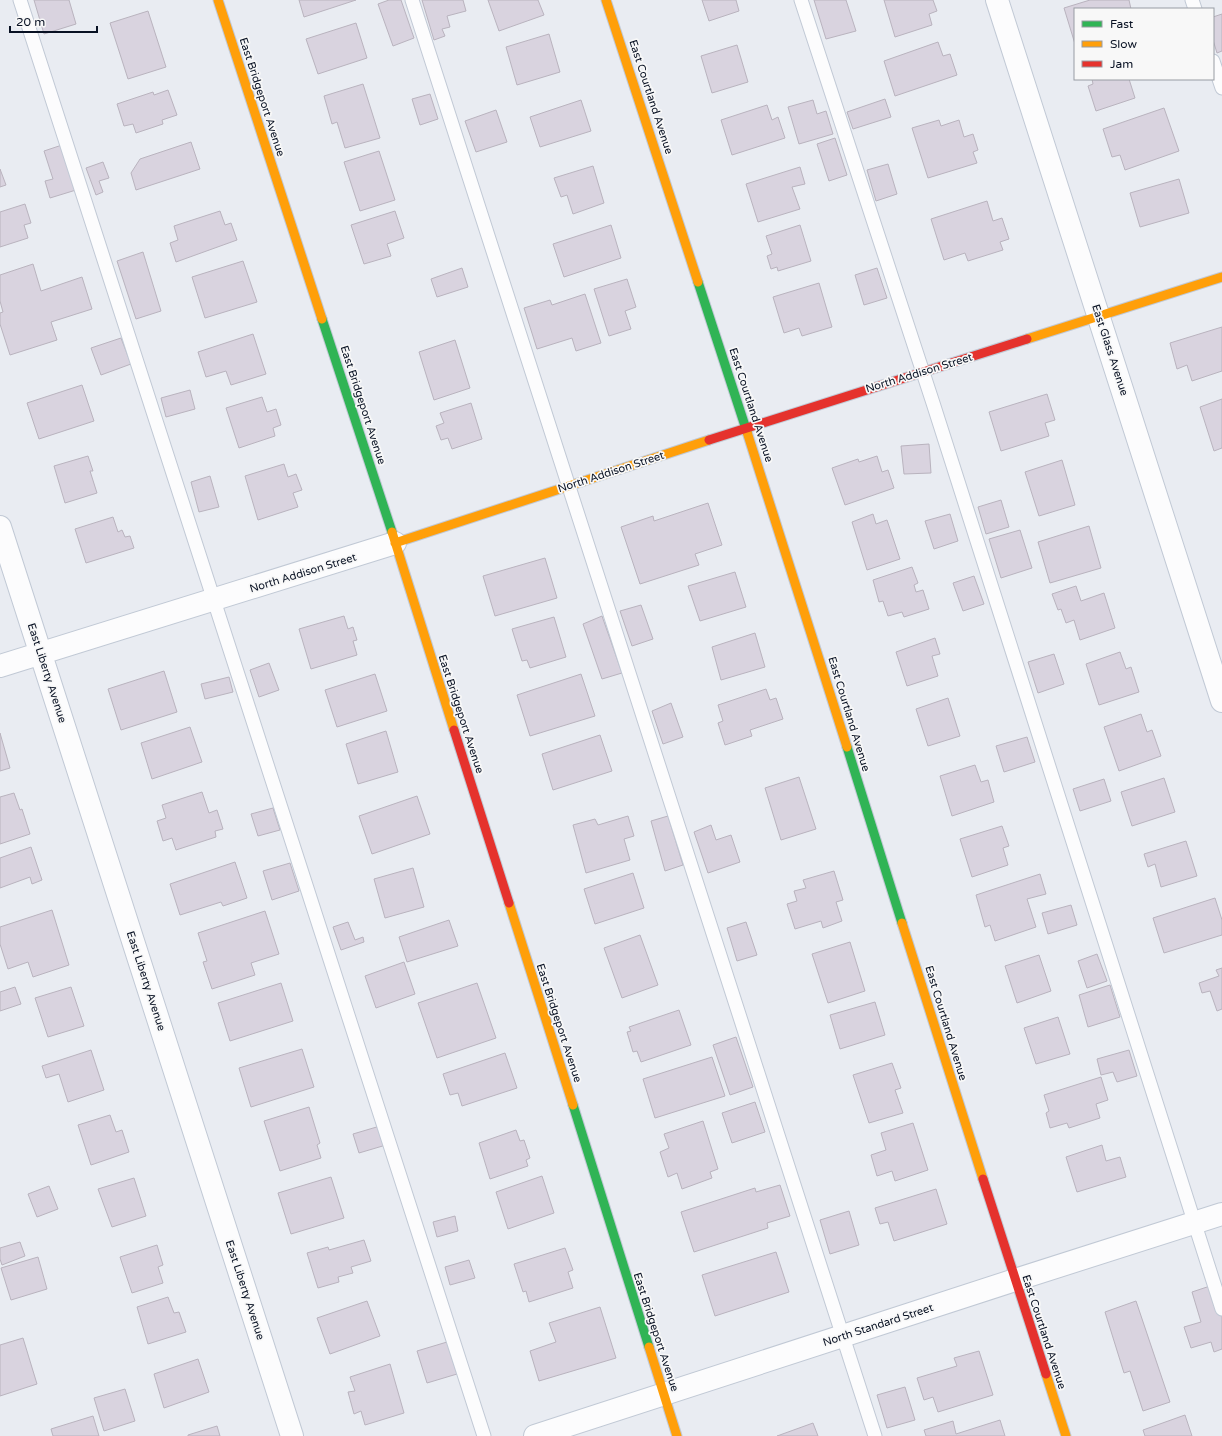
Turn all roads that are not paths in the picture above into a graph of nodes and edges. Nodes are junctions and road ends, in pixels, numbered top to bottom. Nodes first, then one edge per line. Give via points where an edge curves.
1 (20, 0) edge
2 (218, 0) edge
3 (412, 0) edge
4 (606, 0) edge
5 (801, 0) edge
6 (997, 0) edge
7 (1214, 64) edge
8 (1222, 88) edge
9 (1222, 277) edge
10 (1099, 317) junction
11 (923, 372) junction
12 (746, 428) junction
13 (569, 486) junction
14 (0, 527) edge
15 (395, 543) junction
16 (214, 600) junction
17 (41, 653) junction
18 (0, 666) edge
19 (1222, 701) edge
20 (1222, 1214) edge
21 (1194, 1223) junction
22 (1015, 1280) junction
23 (1222, 1309) edge
24 (842, 1336) junction
25 (663, 1395) junction
26 (292, 1436) edge
27 (484, 1436) edge
28 (534, 1436) edge
29 (677, 1436) edge
30 (875, 1436) edge
31 (1066, 1436) edge

1 - 16 lane
2 - 15 street, East Bridgeport Avenue
3 - 13 lane
4 - 12 street, East Courtland Avenue
5 - 11 lane
6 - 10 street, East Glass Avenue
7 - 8 lane
9 - 10 street, North Addison Street
10 - 11 street, North Addison Street
10 - 19 street, East Glass Avenue
11 - 12 street, North Addison Street
11 - 21 lane
12 - 13 street, North Addison Street
12 - 22 street, East Courtland Avenue
13 - 15 street, North Addison Street
13 - 24 lane
14 - 17 street, East Liberty Avenue
15 - 16 street, North Addison Street
15 - 25 street, East Bridgeport Avenue
16 - 17 street, North Addison Street
16 - 27 lane
17 - 18 street, North Addison Street
17 - 26 street, East Liberty Avenue
20 - 21 street, North Standard Street
21 - 22 street, North Standard Street
21 - 23 lane
22 - 24 street, North Standard Street
22 - 31 street, East Courtland Avenue
24 - 25 street, North Standard Street
24 - 30 lane
25 - 28 street, North Standard Street
25 - 29 street, East Bridgeport Avenue

